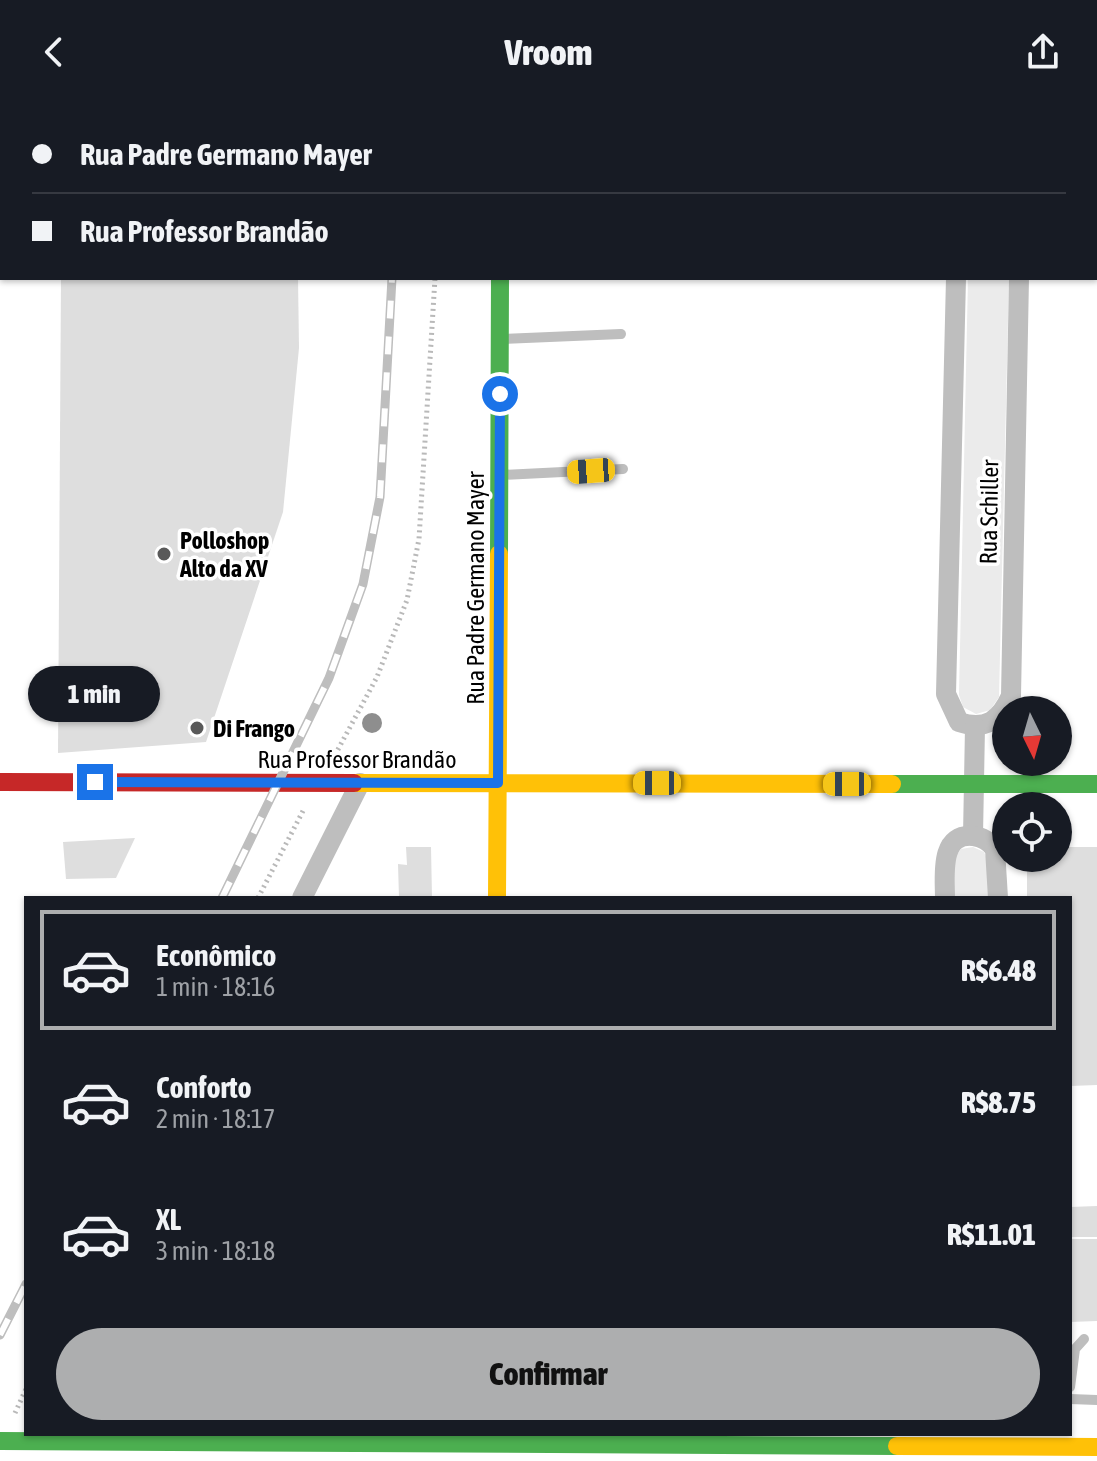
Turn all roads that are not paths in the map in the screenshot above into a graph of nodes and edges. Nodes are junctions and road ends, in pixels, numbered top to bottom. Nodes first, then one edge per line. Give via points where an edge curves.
1 (500, 280) edge
2 (956, 280) edge
3 (1019, 280) edge
4 (621, 334) dead end
5 (500, 339) junction
6 (623, 469) dead end
7 (499, 475) junction
8 (975, 727) junction
9 (0, 782) edge
10 (360, 783) junction
11 (498, 783) junction
12 (974, 784) junction
13 (1097, 784) edge
14 (973, 836) junction
15 (303, 896) edge
16 (497, 896) edge
17 (945, 896) edge
18 (998, 896) edge
19 (1084, 1339) dead end
20 (1072, 1372) edge
21 (1072, 1399) edge
22 (1097, 1400) edge
23 (29, 1437) edge
24 (0, 1441) edge
25 (1050, 1441) edge
26 (494, 1446) edge
27 (969, 1447) edge
28 (1094, 1452) edge

1 - 5 main road, Rua Padre Germano Mayer
2 - 8 street, Rua Schiller via 946,694 959,722
3 - 8 street, Rua Schiller via 1011,696 1003,714
4 - 5 lane
5 - 7 main road, Rua Padre Germano Mayer
6 - 7 lane
7 - 11 main road, Rua Padre Germano Mayer
8 - 12 street
9 - 10 main road, Rua Professor Brandão
10 - 11 main road, Rua Professor Brandão
10 - 15 street
11 - 12 main road, Rua Professor Brandão
11 - 16 main road, Rua Padre Germano Mayer
12 - 13 main road, Rua Professor Brandão
12 - 14 street
14 - 17 street via 949,848
14 - 18 street via 995,849
19 - 20 lane via 1075,1349
21 - 22 lane
23 - 24 main road
23 - 26 main road
25 - 27 main road
25 - 28 main road
26 - 27 main road

